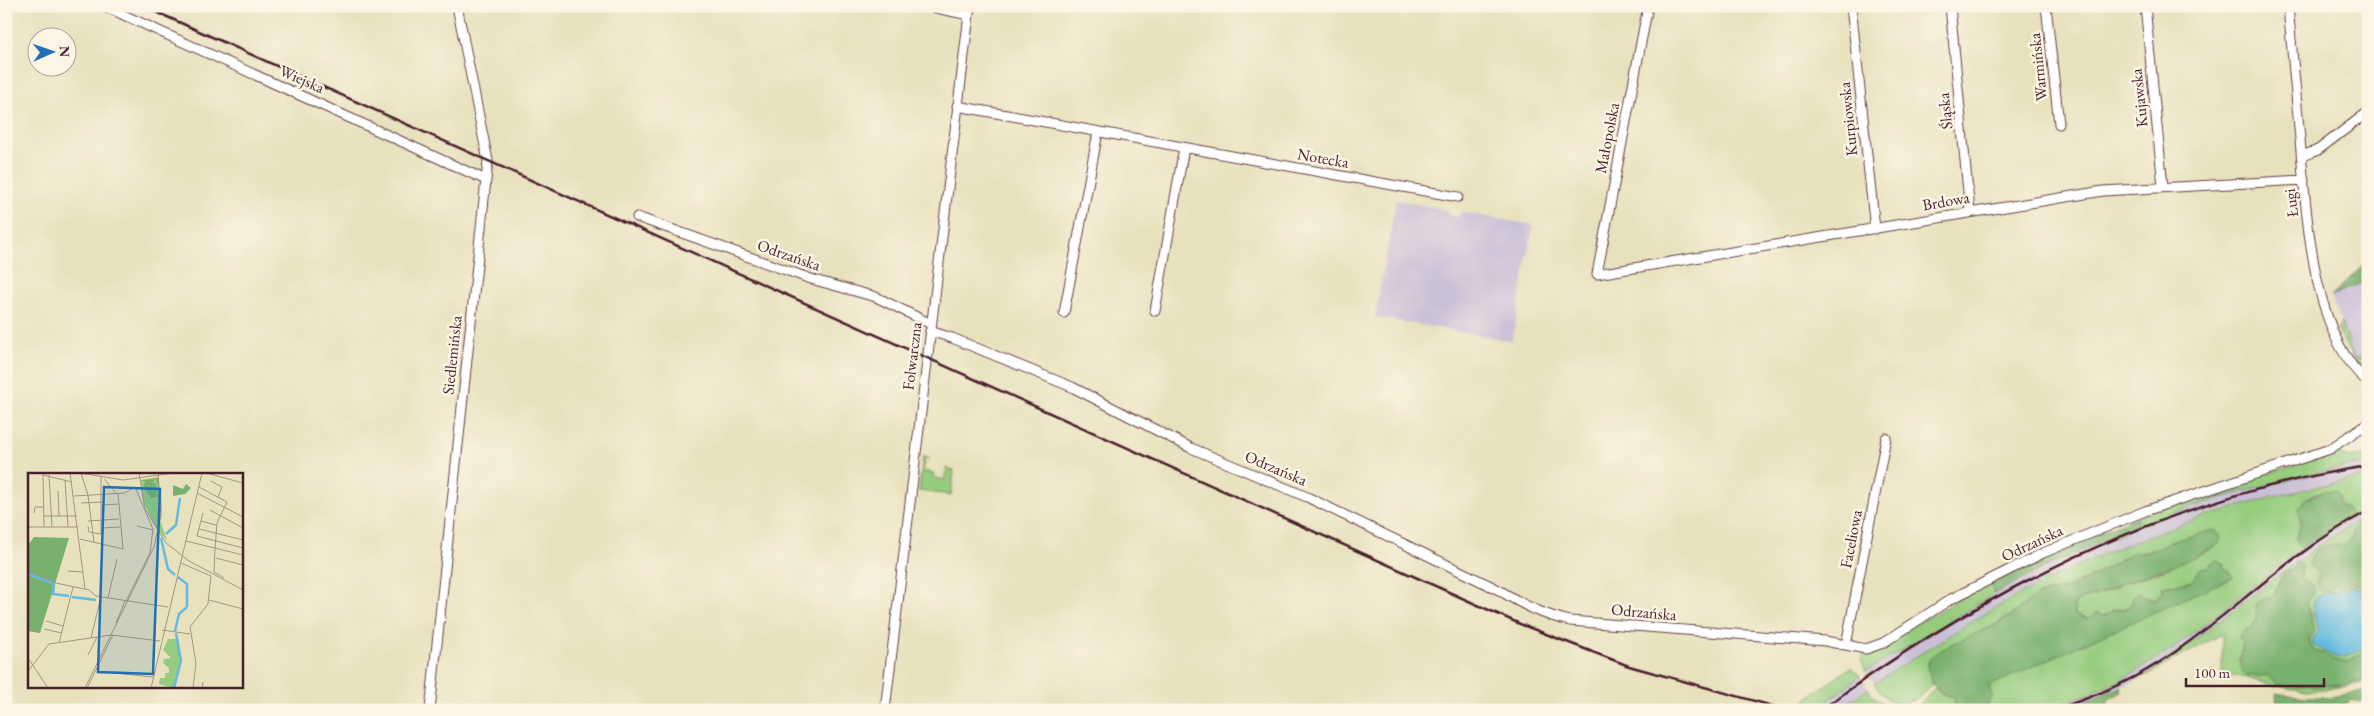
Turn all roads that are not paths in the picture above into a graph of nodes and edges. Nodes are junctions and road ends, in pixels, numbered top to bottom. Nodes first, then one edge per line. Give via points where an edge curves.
1 (104, 6) edge
2 (457, 6) edge
3 (927, 6) edge
4 (1648, 6) edge
5 (1851, 6) edge
6 (1950, 6) edge
7 (2046, 6) edge
8 (2145, 6) edge
9 (2288, 6) edge
10 (970, 11) edge
11 (958, 106) junction
12 (2368, 112) edge
13 (2059, 124) dead end
14 (1098, 132) junction
15 (1184, 148) junction
16 (2302, 156) junction
17 (486, 180) junction
18 (2304, 180) junction
19 (2163, 186) junction
20 (1458, 198) dead end
21 (1970, 212) junction
22 (636, 216) dead end
23 (1875, 229) junction
24 (1597, 274) joint
25 (1155, 311) dead end
26 (1064, 314) dead end
27 (930, 328) junction
28 (2368, 382) edge
29 (2368, 423) edge
30 (1886, 438) dead end
31 (1846, 645) junction
32 (430, 710) edge
33 (885, 710) edge

1 - 17 street, Wiejska
2 - 17 street, Siedlemińska via 486,151
3 - 10 street
4 - 24 street, Małopolska
5 - 23 street, Kurpiowska
6 - 21 street, Śląska
7 - 13 street, Warmińska
8 - 19 street, Kujawska
9 - 16 street, Ługi
10 - 11 street, Folwarczna
11 - 14 street, Notecka
11 - 27 street, Folwarczna
12 - 16 street via 2318,150
14 - 15 street, Notecka
14 - 26 street
15 - 20 street, Notecka
15 - 25 street
16 - 18 street, Ługi
17 - 32 street, Siedlemińska
18 - 19 street, Brdowa
18 - 28 street, Ługi via 2315,273 2320,289 2343,352 2351,366
19 - 21 street, Brdowa via 2103,191
21 - 23 street, Brdowa
22 - 27 street, Odrzańska via 810,279 876,297
23 - 24 street, Brdowa
27 - 31 street, Odrzańska via 1072,387 1191,448 1307,497 1547,616 1570,621
27 - 33 street, Folwarczna
29 - 31 street, Odrzańska via 2330,449 2145,511 2043,553 1951,598 1883,643 1866,649
30 - 31 street, Faceliowa

